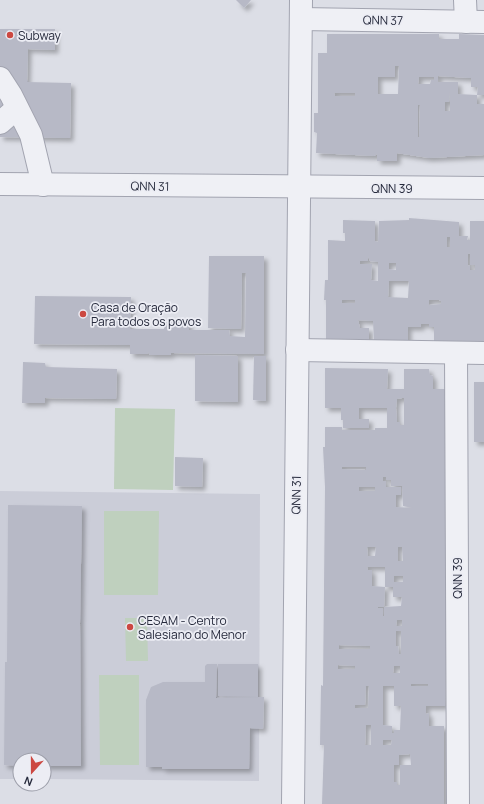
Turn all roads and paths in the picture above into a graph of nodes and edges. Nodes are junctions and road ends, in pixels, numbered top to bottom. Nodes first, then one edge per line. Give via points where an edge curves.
1 (465, 0) edge
2 (301, 9) edge
3 (475, 22) edge
4 (0, 78) edge
5 (18, 108) junction
6 (0, 123) edge
7 (0, 184) edge
8 (43, 185) junction
9 (299, 187) junction
10 (484, 188) edge
11 (297, 350) junction
12 (456, 353) junction
13 (484, 353) edge
14 (293, 804) edge
15 (458, 804) edge

1 - 3 street, QNN 37
2 - 3 street, QNN 37
2 - 9 street, QNN 31
4 - 5 street
5 - 6 street
5 - 8 street via 31,135
7 - 8 street, QNN 31
8 - 9 street, QNN 31
9 - 10 street, QNN 39
9 - 11 street, QNN 31
11 - 12 street
11 - 14 street, QNN 31
12 - 13 street
12 - 15 street, QNN 39

